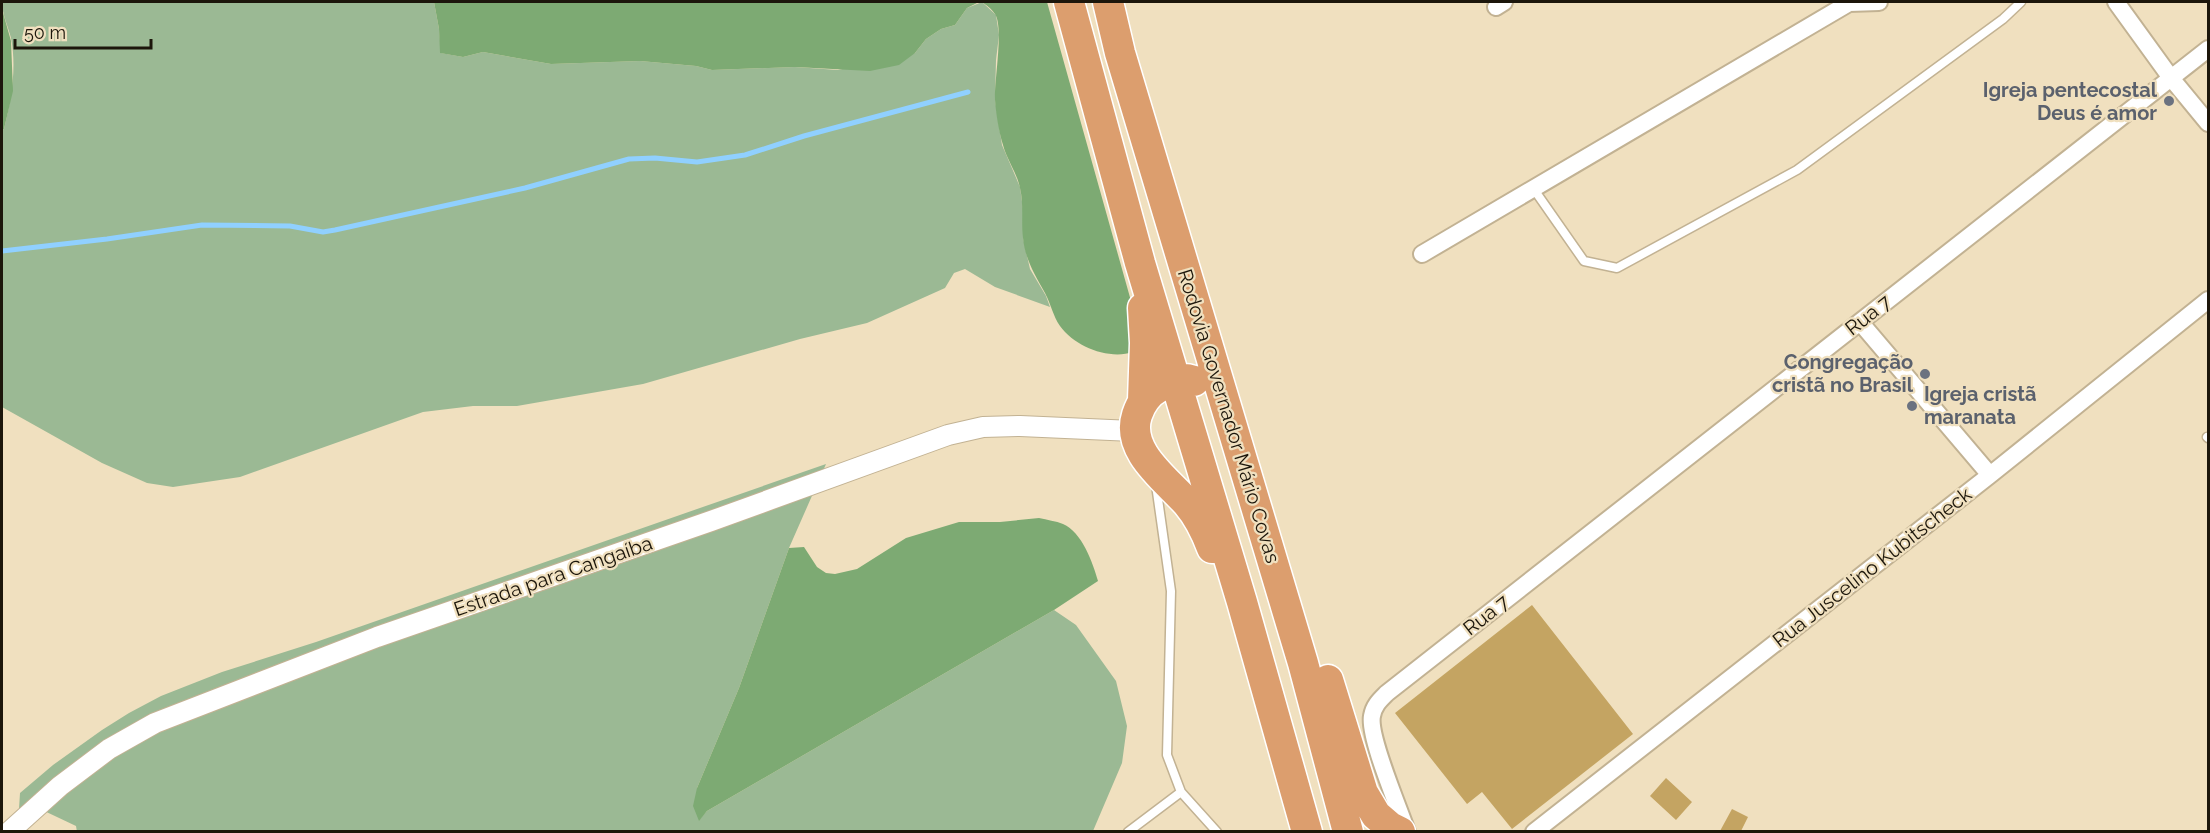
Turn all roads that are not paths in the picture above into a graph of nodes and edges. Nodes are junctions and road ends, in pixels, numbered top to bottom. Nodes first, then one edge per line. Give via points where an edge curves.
1 (1069, 2) edge
2 (1108, 2) edge
3 (1870, 2) edge
4 (1879, 2) edge
5 (2021, 2) edge
6 (2116, 2) edge
7 (2208, 49) edge
8 (2171, 78) junction
9 (2208, 123) edge
10 (1532, 188) junction
11 (1422, 254) dead end
12 (1140, 263) junction
13 (2208, 300) edge
14 (1860, 322) junction
15 (1176, 378) junction
16 (1143, 400) junction
17 (1133, 431) junction
18 (1242, 458) junction
19 (1153, 466) junction
20 (1990, 475) junction
21 (1276, 576) junction
22 (1181, 792) junction
23 (9, 831) edge
24 (1128, 831) edge
25 (1216, 831) edge
26 (1290, 831) edge
27 (1307, 831) edge
28 (1348, 831) edge
29 (1400, 831) edge
30 (1407, 831) edge
31 (1534, 831) edge

1 - 12 highway, Rodovia Governador Mário Covas
2 - 18 highway, Rodovia Governador Mário Covas
3 - 4 street
3 - 10 street via 1849,3
5 - 10 lane via 1797,170 1617,268 1584,261
6 - 8 street
7 - 8 street, Rua 7
8 - 9 street
8 - 14 street, Rua 7
10 - 11 street
12 - 15 highway, Rodovia Governador Mário Covas
12 - 16 highway via 1145,343
13 - 20 street, Rua Juscelino Kubitscheck
14 - 20 street
14 - 30 street, Rua 7 via 1376,704 1371,718 1373,736
15 - 16 highway
15 - 21 highway via 1187,378 1204,387 1256,554
15 - 27 highway, Rodovia Governador Mário Covas
16 - 17 highway
17 - 19 highway via 1143,455
17 - 23 street, Estrada para Cangaíba via 1020,426 948,435 377,638 155,723 109,749
18 - 21 highway, Rodovia Governador Mário Covas
18 - 29 highway via 1268,490 1363,793 1376,815
19 - 22 lane via 1171,591 1167,755
19 - 26 highway via 1189,505 1206,531
20 - 31 street, Rua Juscelino Kubitscheck
21 - 28 highway, Rodovia Governador Mário Covas
22 - 24 lane
22 - 25 lane

